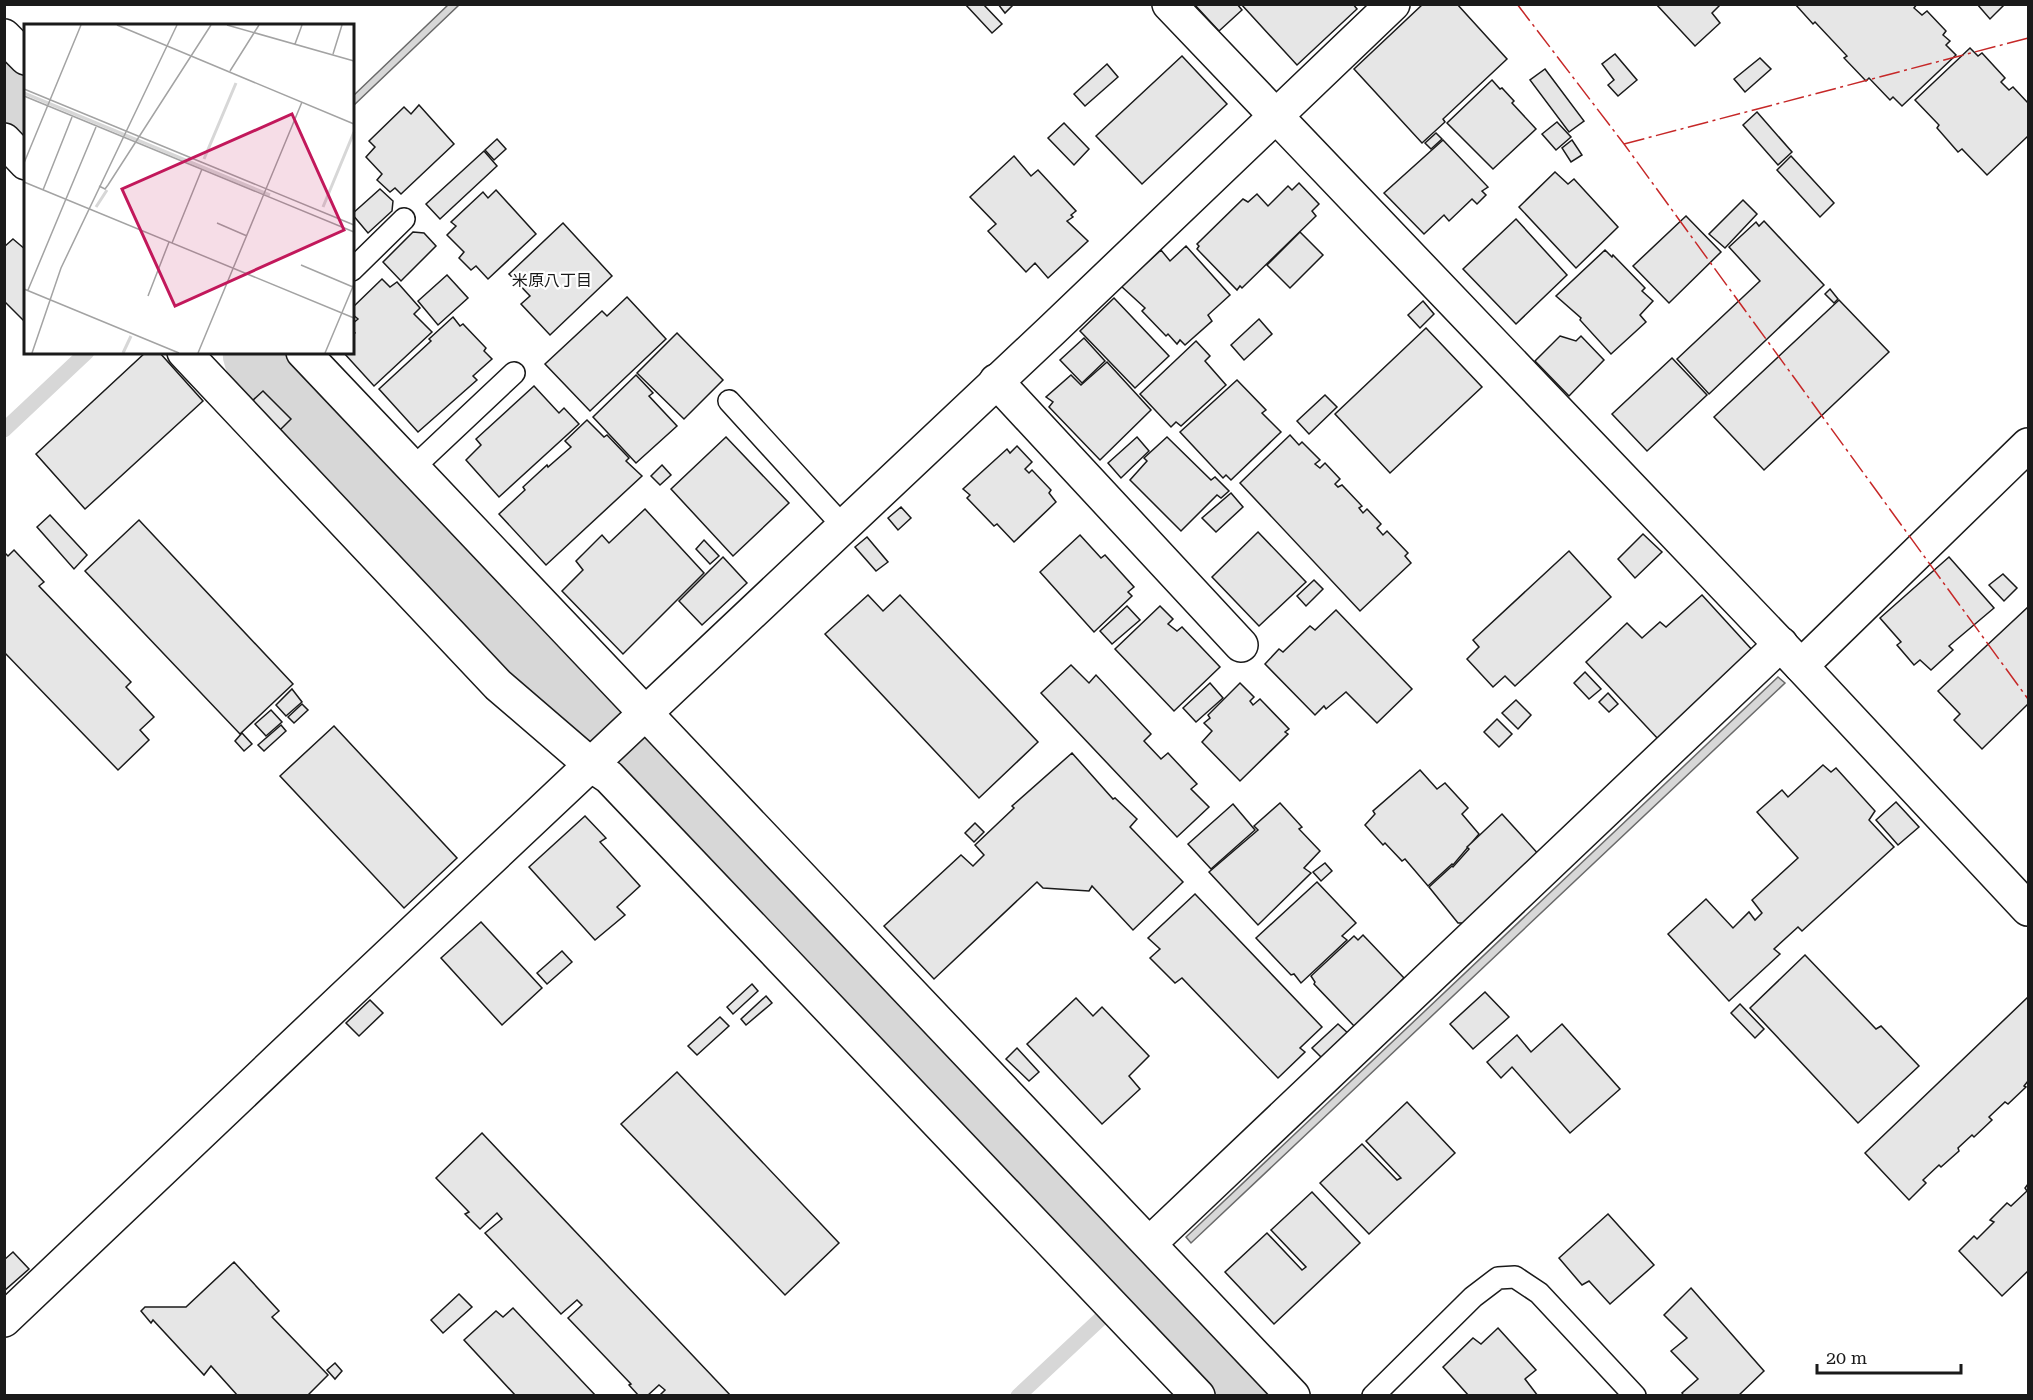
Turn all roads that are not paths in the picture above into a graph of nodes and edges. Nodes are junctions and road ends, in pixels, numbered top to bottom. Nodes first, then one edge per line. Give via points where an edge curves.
1 (1168, 4) edge
2 (1393, 4) edge
3 (4, 36) edge
4 (24, 56) edge
5 (1275, 117) junction
6 (4, 140) edge
7 (24, 161) edge
8 (404, 219) dead end
9 (354, 268) edge
10 (186, 354) edge
11 (305, 354) edge
12 (514, 373) dead end
13 (996, 381) junction
14 (729, 400) dead end
15 (2028, 445) edge
16 (413, 468) junction
17 (843, 526) junction
18 (1241, 645) dead end
19 (1791, 655) junction
20 (642, 716) junction
21 (596, 760) junction
22 (2028, 909) edge
23 (1150, 1243) junction
24 (4, 1320) edge
25 (1198, 1395) edge
26 (1293, 1395) edge
27 (1373, 1395) edge
28 (1635, 1395) edge

1 - 5 street
2 - 5 street
3 - 4 street
5 - 13 street
5 - 19 street
6 - 7 street
8 - 9 lane
10 - 21 street via 498,686
11 - 16 street
12 - 16 lane
13 - 17 street
13 - 18 street
14 - 17 lane
15 - 19 street
16 - 20 street
17 - 20 street
19 - 22 street
19 - 23 street
20 - 21 street
20 - 23 street
21 - 24 street
21 - 25 street
23 - 26 street
27 - 28 lane via 1473,1298 1498,1278 1515,1277 1539,1293

